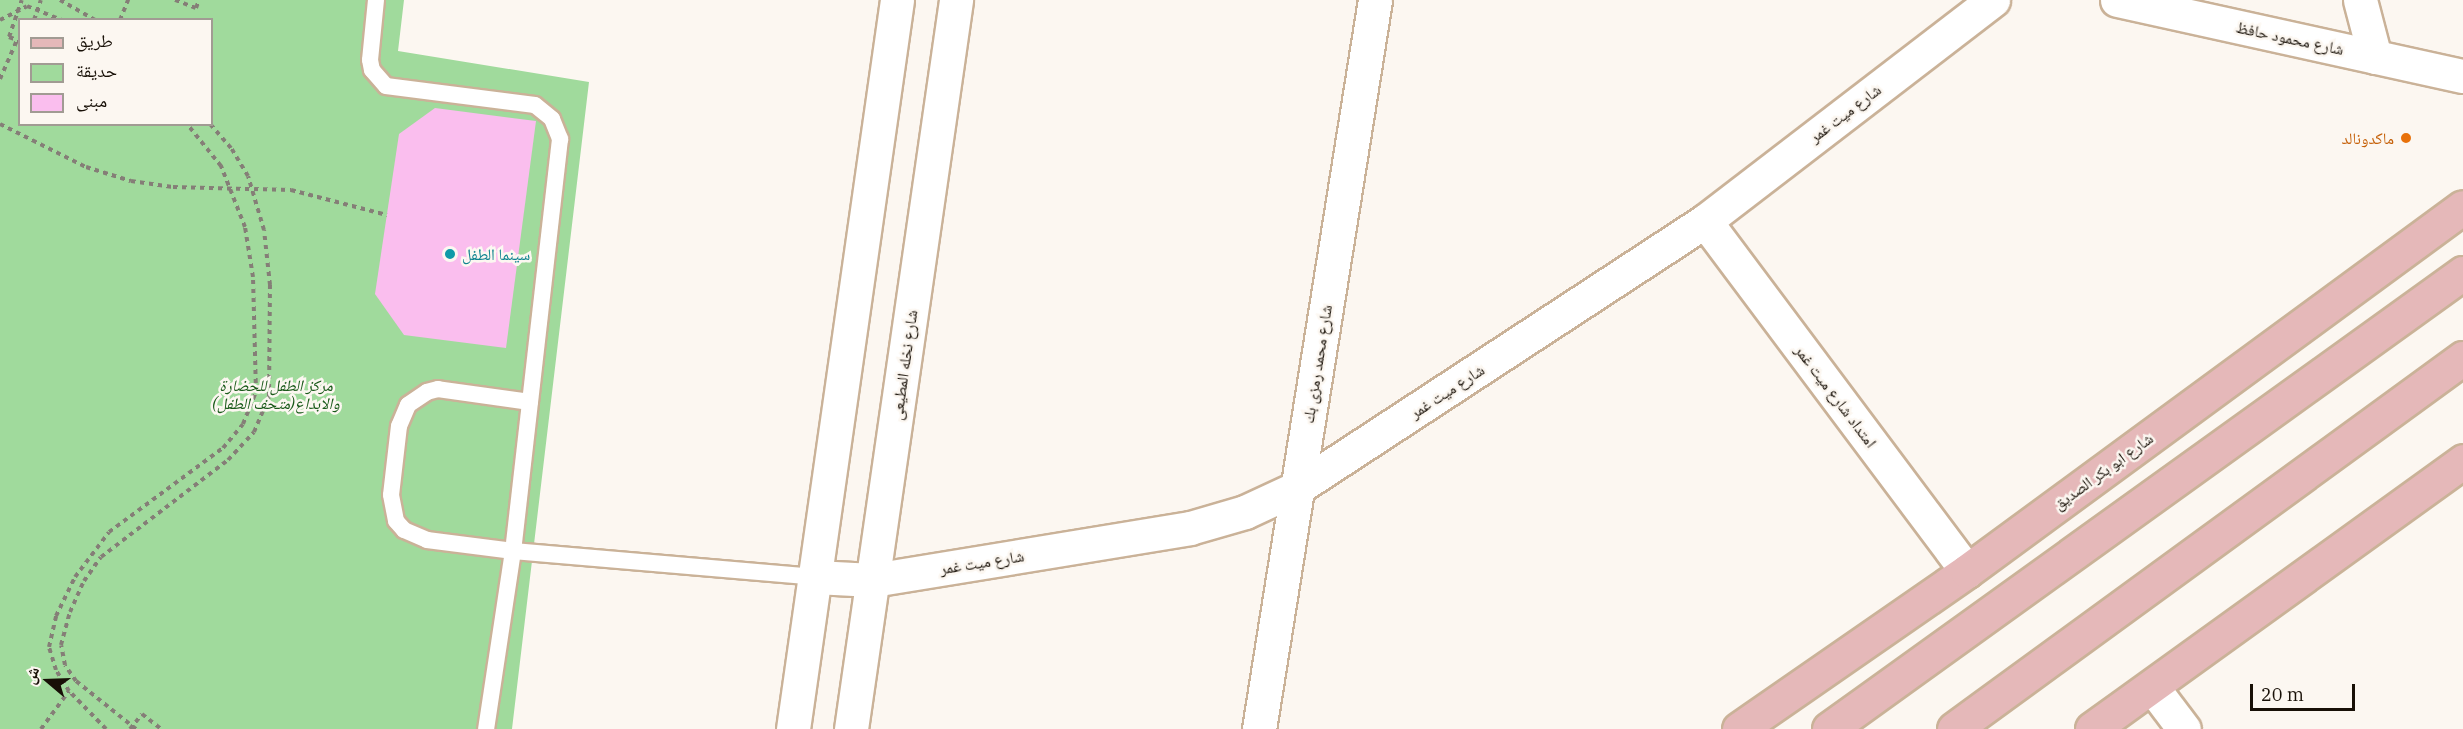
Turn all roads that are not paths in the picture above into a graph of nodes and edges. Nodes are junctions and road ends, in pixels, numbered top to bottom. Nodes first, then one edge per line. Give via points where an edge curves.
1 (376, 0) edge
2 (897, 0) edge
3 (956, 0) edge
4 (1375, 0) edge
5 (1994, 0) edge
6 (2117, 0) edge
7 (2360, 0) edge
8 (2375, 57) junction
9 (2463, 76) edge
10 (2463, 207) edge
11 (1705, 221) junction
12 (2463, 273) edge
13 (2463, 358) edge
14 (530, 402) junction
15 (2463, 461) edge
16 (1297, 488) junction
17 (513, 551) junction
18 (1967, 571) junction
19 (814, 577) junction
20 (873, 580) junction
21 (2153, 688) junction
22 (486, 729) edge
23 (793, 729) edge
24 (851, 729) edge
25 (1260, 729) edge
26 (1739, 729) edge
27 (1829, 729) edge
28 (1954, 729) edge
29 (2092, 729) edge
30 (2184, 729) edge

1 - 14 lane via 370,60 372,70 386,86 524,103 544,111 557,128 560,150
2 - 19 street
3 - 20 street, شارع نخله المطيعى
4 - 16 street, شارع محمد رمزى بك
5 - 11 street, شارع ميت غمر
6 - 8 street, شارع محمود حافظ
7 - 8 street
8 - 9 street, شارع محمود حافظ
10 - 18 main road, شارع ابو بكر الصديق
11 - 16 street, شارع ميت غمر
11 - 18 street, امتداد شارع ميت غمر
12 - 27 main road
13 - 28 main road
14 - 17 lane
14 - 17 lane via 449,390 427,392 408,405 398,438 391,508 404,530 427,540
15 - 21 main road
16 - 20 street, شارع ميت غمر via 1245,512 1190,528
16 - 25 street, شارع محمد رمزى بك
17 - 19 lane
17 - 22 lane
18 - 26 main road, شارع ابو بكر الصديق
19 - 20 street, شارع ميت غمر
19 - 23 street
20 - 24 street, شارع نخله المطيعى
21 - 29 main road
21 - 30 street

